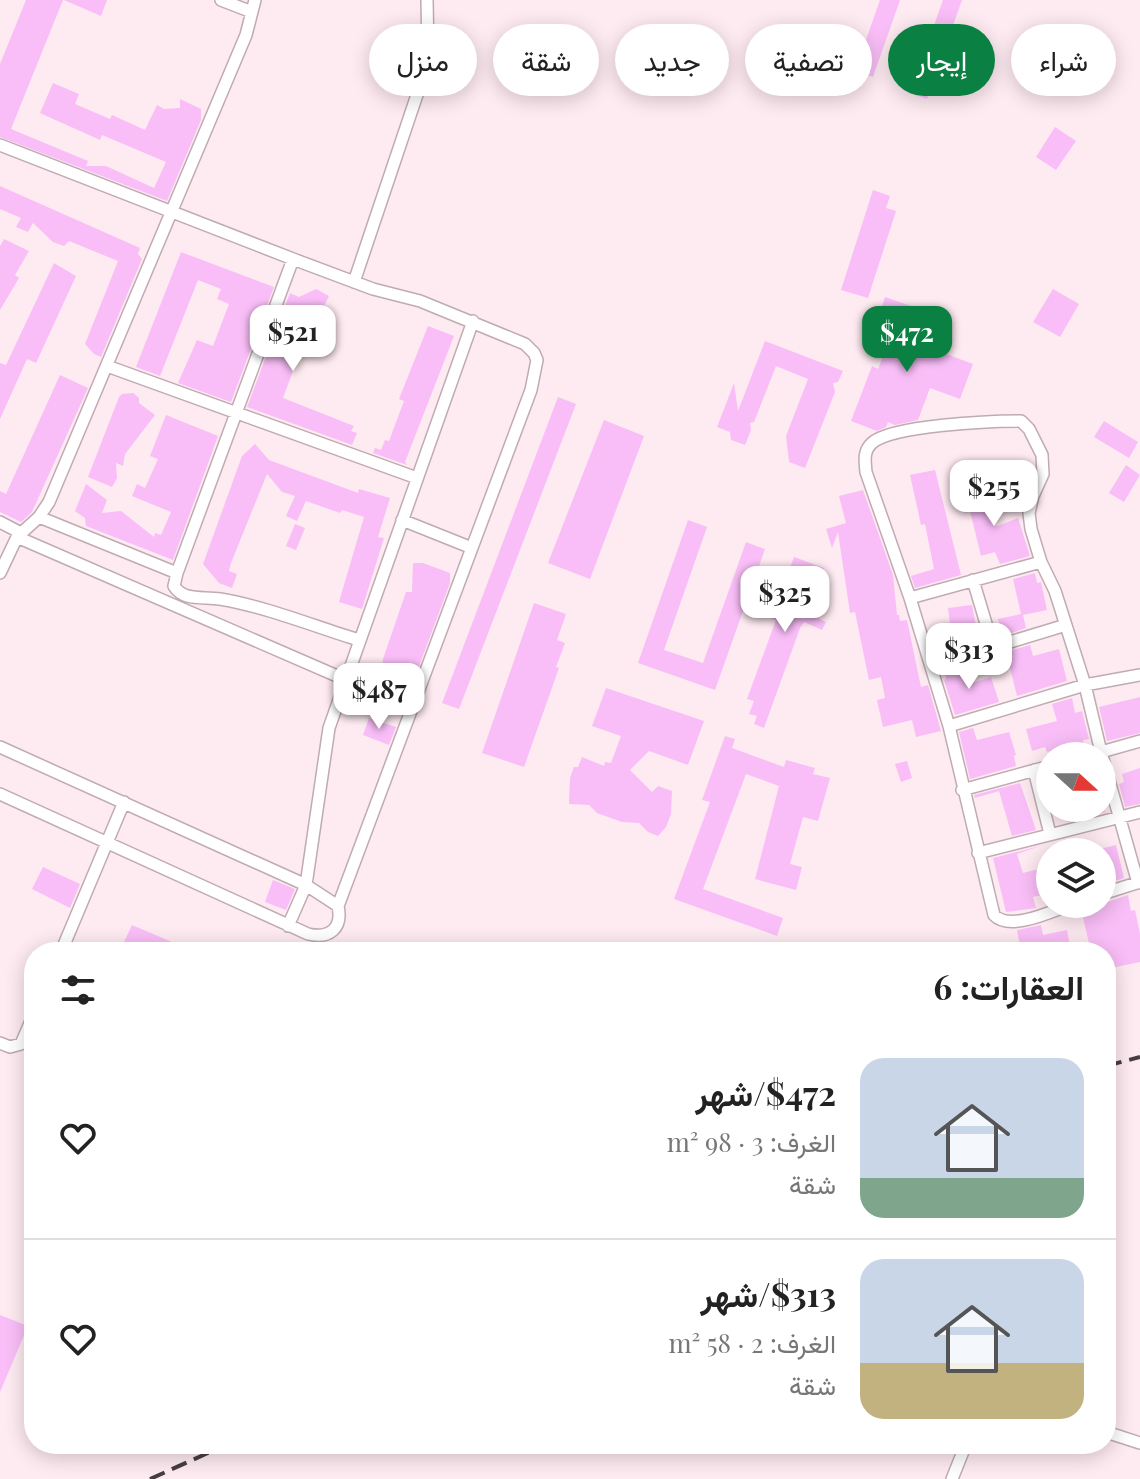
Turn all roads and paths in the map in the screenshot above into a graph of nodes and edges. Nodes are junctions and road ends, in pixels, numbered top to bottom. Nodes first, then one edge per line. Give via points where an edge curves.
1 (221, 0) edge
2 (427, 0) edge
3 (254, 6) edge
4 (0, 145) edge
5 (172, 212) junction
6 (293, 259) junction
7 (354, 282) junction
8 (473, 321) junction
9 (107, 366) junction
10 (237, 413) junction
11 (417, 478) junction
12 (39, 517) junction
13 (402, 520) junction
14 (2, 526) edge
15 (19, 535) junction
16 (472, 548) junction
17 (1041, 562) junction
18 (0, 573) edge
19 (177, 573) junction
20 (973, 580) junction
21 (910, 598) junction
22 (1066, 625) junction
23 (359, 640) junction
24 (993, 647) junction
25 (931, 666) junction
26 (1140, 675) edge
27 (344, 679) junction
28 (1085, 685) junction
29 (949, 726) junction
30 (1140, 741) edge
31 (1099, 742) edge
32 (0, 747) edge
33 (1116, 748) edge
34 (1034, 770) joint
35 (962, 790) junction
36 (0, 794) edge
37 (124, 802) junction
38 (1116, 802) edge
39 (1140, 812) edge
40 (1121, 818) junction
41 (1050, 834) junction
42 (109, 842) junction
43 (978, 853) junction
44 (1139, 883) edge
45 (306, 885) junction
46 (1116, 890) edge
47 (338, 906) junction
48 (1036, 915) edge
49 (288, 926) junction
50 (65, 942) edge
51 (24, 1037) edge
52 (0, 1043) edge
53 (1116, 1435) edge
54 (1140, 1443) edge
55 (962, 1454) edge
56 (952, 1479) edge

1 - 3 street
2 - 7 street via 425,71
3 - 5 street
4 - 5 street
5 - 6 street
5 - 9 street
6 - 7 street
6 - 10 street
7 - 8 street
8 - 11 street
8 - 16 street via 525,344 537,360 531,390
9 - 10 street
9 - 12 street
10 - 11 street
10 - 19 street
11 - 13 street
12 - 15 street
12 - 19 street
13 - 16 street
13 - 23 street
14 - 15 street
15 - 18 street
15 - 27 street
16 - 47 street
17 - 20 street
17 - 21 street via 1029,513 1043,474 1042,455 1021,421 885,434 870,444 866,472
17 - 22 street
19 - 23 street via 174,586 187,596 234,603
20 - 21 street
20 - 24 street
21 - 25 street
22 - 24 street
22 - 28 street
23 - 27 street
24 - 25 street
25 - 29 street
26 - 28 street
27 - 45 street via 329,728
28 - 29 street
28 - 31 street
29 - 35 street
30 - 33 street
32 - 37 street
34 - 35 street
34 - 41 street
35 - 43 street
36 - 42 street
37 - 42 street
37 - 45 street
38 - 40 street
39 - 40 street
40 - 41 street
40 - 44 street
41 - 43 street
42 - 49 street
42 - 50 street
43 - 48 street via 994,915 1012,923
44 - 46 street
45 - 47 street
45 - 49 street
47 - 49 street via 338,922 327,935
51 - 52 street via 10,1047
53 - 54 street
55 - 56 street

